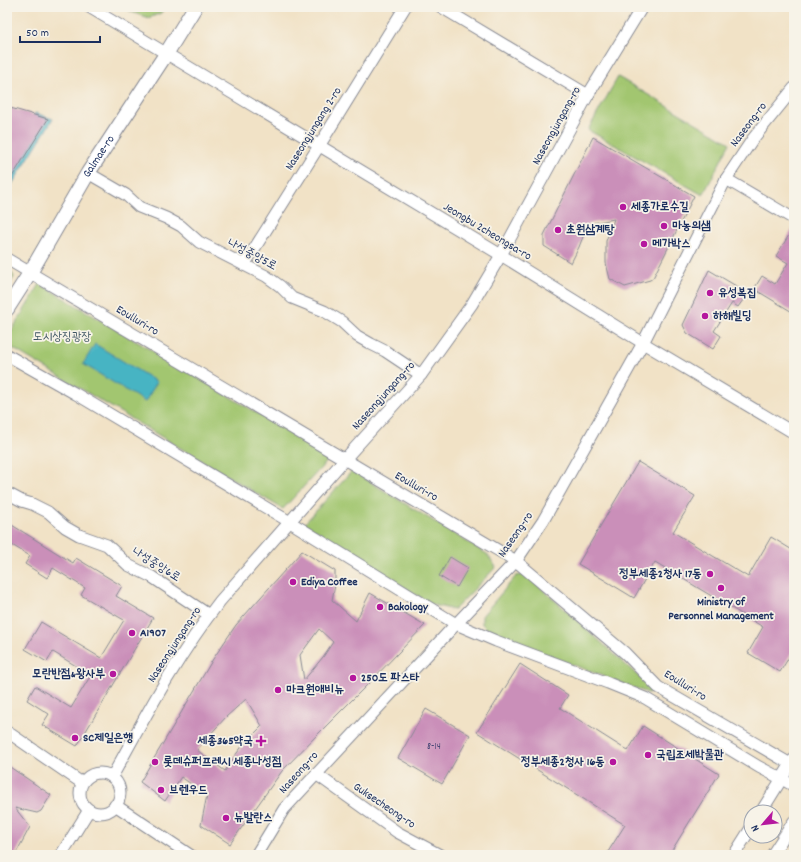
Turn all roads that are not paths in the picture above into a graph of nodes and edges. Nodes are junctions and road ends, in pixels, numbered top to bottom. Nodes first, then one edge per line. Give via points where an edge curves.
1 (89, 7) edge
2 (195, 7) edge
3 (405, 7) edge
4 (441, 7) edge
5 (642, 7) edge
6 (166, 54) junction
7 (794, 88) edge
8 (588, 95) junction
9 (319, 146) junction
10 (88, 173) junction
11 (726, 179) junction
12 (794, 219) edge
13 (501, 255) junction
14 (7, 259) edge
15 (244, 265) junction
16 (30, 273) junction
17 (7, 309) edge
18 (643, 343) junction
19 (7, 355) edge
20 (421, 375) junction
21 (794, 433) edge
22 (344, 460) junction
23 (7, 493) edge
24 (290, 522) junction
25 (516, 561) junction
26 (209, 615) junction
27 (456, 624) junction
28 (7, 732) edge
29 (793, 763) edge
30 (316, 774) junction
31 (112, 777) junction
32 (782, 779) junction
33 (82, 783) junction
34 (794, 786) edge
35 (766, 804) edge
36 (116, 805) junction
37 (89, 810) junction
38 (794, 821) edge
39 (743, 841) edge
40 (62, 855) edge
41 (190, 855) edge
42 (256, 855) edge
43 (440, 855) edge
44 (734, 855) edge
45 (772, 855) edge

1 - 6 street, Jeongbu 2cheongsa-ro
2 - 6 main road, Galmae-ro
3 - 9 street, Naseongjungang 2-ro
4 - 8 street
5 - 8 street, Naseongjungang-ro
6 - 9 street, Jeongbu 2cheongsa-ro
6 - 10 main road, Galmae-ro
7 - 11 street, Naseong-ro via 752,140
8 - 13 street, Naseongjungang-ro
9 - 13 street, Jeongbu 2cheongsa-ro
9 - 15 street, Naseongjungang 2-ro
10 - 15 street, 나성중앙5로 via 126,195 140,207 181,226 199,242
10 - 16 main road, Galmae-ro
11 - 12 street
11 - 18 street, Naseong-ro
13 - 18 street, Jeongbu 2cheongsa-ro
13 - 20 street, Naseongjungang-ro via 472,304
14 - 16 street, Eoulluri-ro
15 - 20 street, 나성중앙5로 via 266,276 292,298 324,311 342,322 357,336
16 - 17 main road, Galmae-ro
16 - 22 street, Eoulluri-ro
18 - 21 street, Jeongbu 2cheongsa-ro
18 - 25 street, Naseong-ro via 542,521
19 - 24 street
20 - 22 street, Naseongjungang-ro
22 - 24 street, Naseongjungang-ro
22 - 25 street, Eoulluri-ro
23 - 26 street, 나성중앙6로 via 48,512 65,527 80,535 107,545 128,565 152,577
24 - 26 street, Naseongjungang-ro
24 - 27 street
25 - 27 street, Naseong-ro
25 - 29 street, Eoulluri-ro via 625,653 658,687
26 - 31 street, Naseongjungang-ro via 150,707
27 - 30 street, Naseong-ro
27 - 32 street via 645,698
28 - 33 street
29 - 32 street
30 - 42 street, Naseong-ro via 284,809
30 - 43 street, Guksecheong-ro via 397,832
31 - 33 street via 106,774 92,774
31 - 36 street via 119,787 120,794
32 - 34 street
32 - 35 street
33 - 37 street via 81,800
36 - 37 street via 106,812
36 - 41 street
37 - 40 street
38 - 45 street
39 - 44 street

